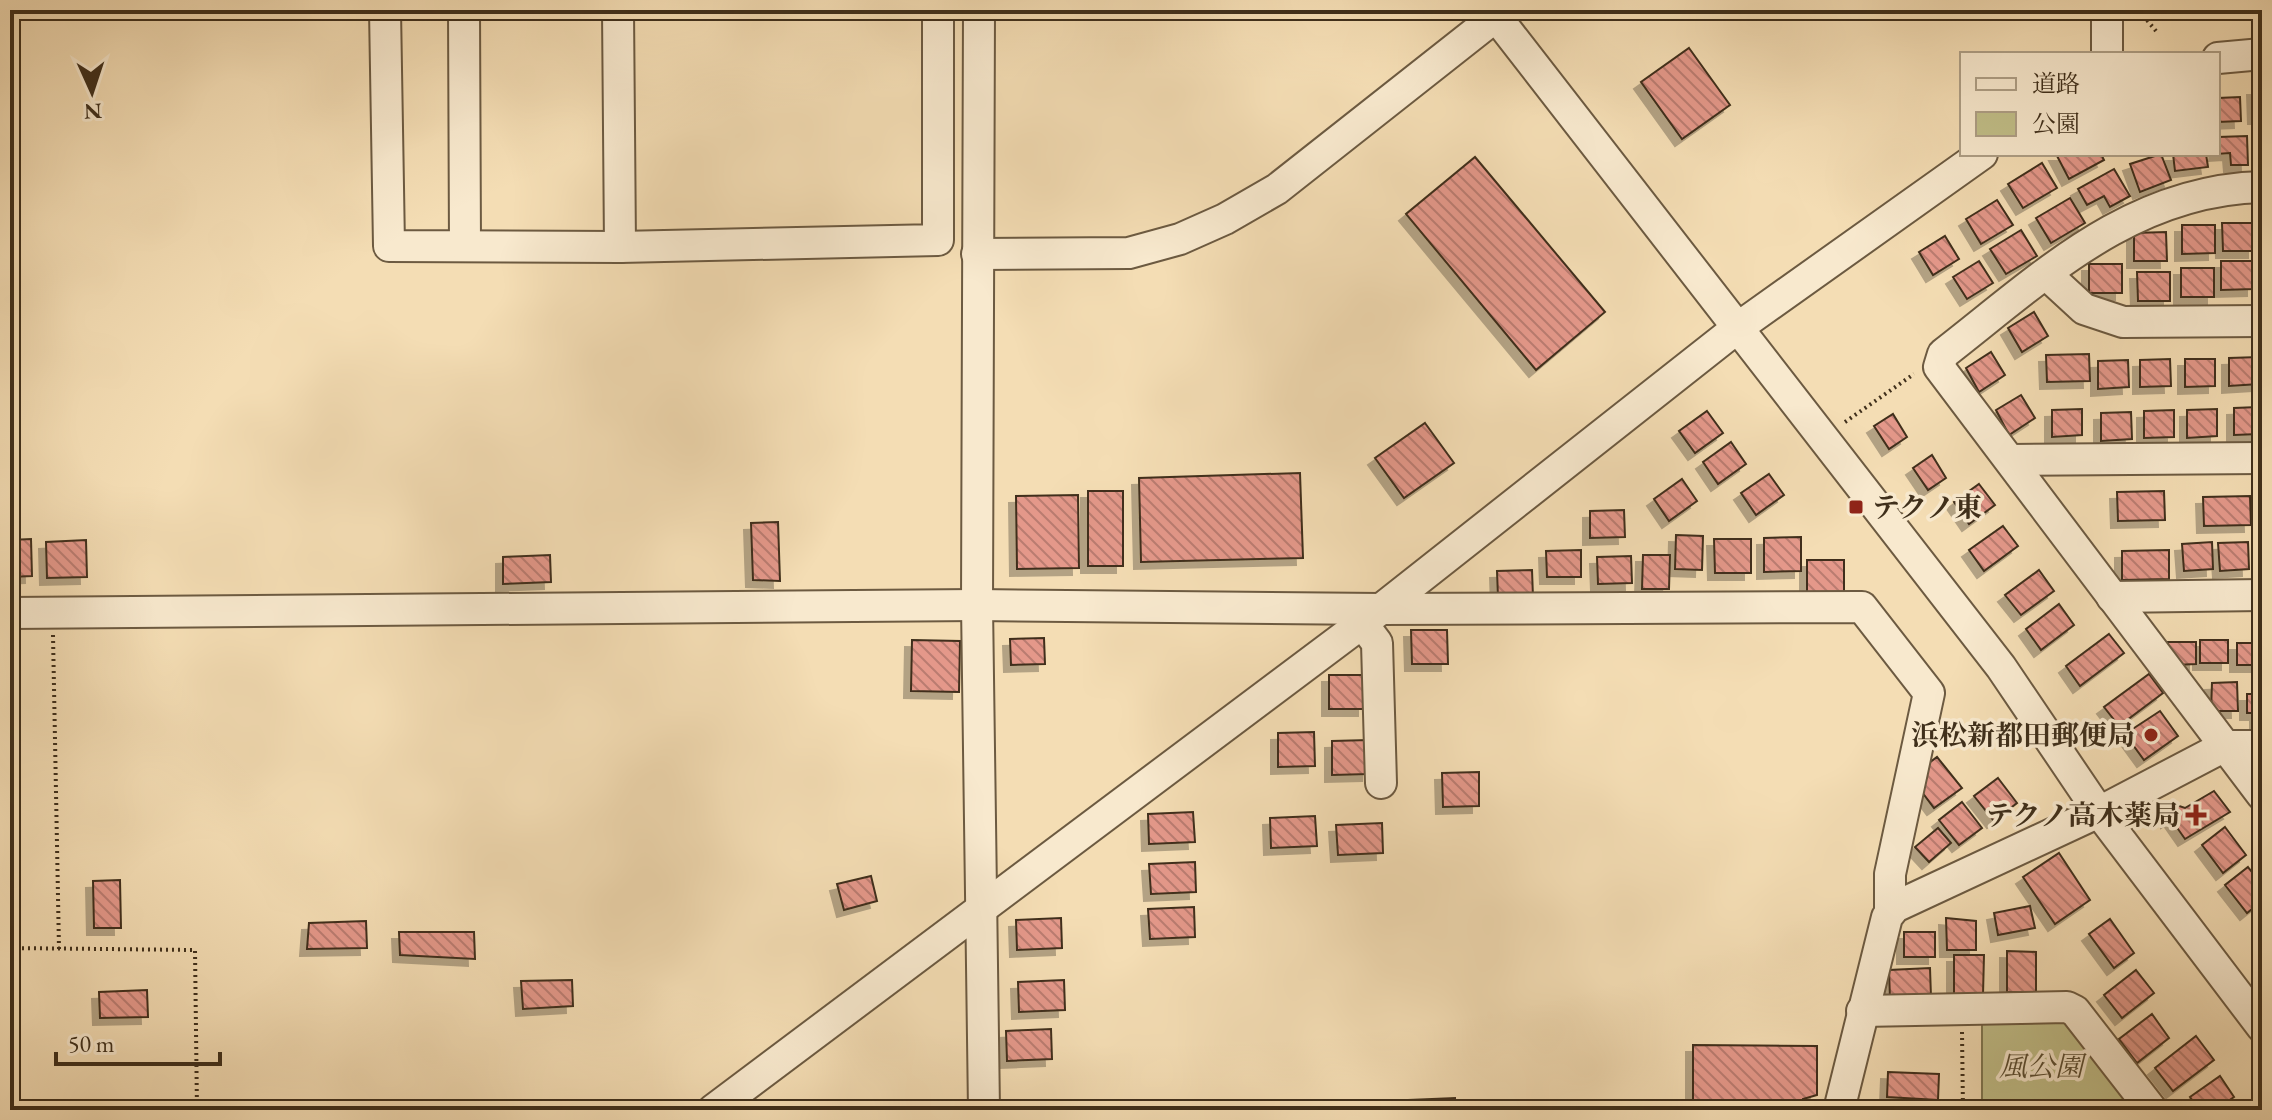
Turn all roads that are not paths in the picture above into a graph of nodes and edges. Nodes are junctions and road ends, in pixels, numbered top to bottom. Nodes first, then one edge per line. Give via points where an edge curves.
1 (385, 10) edge
2 (464, 10) edge
3 (618, 10) edge
4 (938, 10) edge
5 (979, 10) edge
6 (2107, 10) edge
7 (1497, 12) edge
8 (2107, 52) edge
9 (2262, 54) edge
10 (2220, 58) edge
11 (1979, 156) edge
12 (2262, 187) edge
13 (465, 246) junction
14 (620, 247) junction
15 (977, 254) junction
16 (2046, 274) junction
17 (2262, 321) edge
18 (1736, 329) junction
19 (2262, 458) edge
20 (2011, 460) junction
21 (2262, 595) edge
22 (2112, 597) junction
23 (977, 605) junction
24 (10, 613) edge
25 (1372, 616) junction
26 (2225, 746) junction
27 (2262, 746) edge
28 (1381, 783) dead end
29 (2262, 795) edge
30 (2099, 812) junction
31 (982, 906) junction
32 (1890, 912) junction
33 (1862, 1011) junction
34 (2262, 1027) edge
35 (713, 1110) edge
36 (984, 1110) edge
37 (1839, 1110) edge
38 (2152, 1110) edge

1 - 13 street via 389,246
2 - 13 street
3 - 14 street
4 - 14 street via 938,240
5 - 15 street
6 - 8 street
7 - 15 street via 1277,189 1225,219 1129,253
7 - 18 street
9 - 10 street
11 - 18 street
12 - 16 street via 2209,191 2154,207 2113,227
13 - 14 street
15 - 23 street
16 - 17 street via 2084,309 2123,322
16 - 20 street via 1943,354 1942,375
18 - 25 street
18 - 30 street via 2001,667
19 - 20 street
20 - 22 street
21 - 22 street
22 - 26 street
23 - 24 street
23 - 25 street
23 - 31 street
25 - 28 street
25 - 31 street
25 - 32 street via 1862,607 1929,693 1890,874
26 - 27 street
26 - 29 street
26 - 30 street
30 - 32 street
30 - 34 street
31 - 35 street
31 - 36 street
32 - 33 street
33 - 37 street
33 - 38 street via 2075,1011

